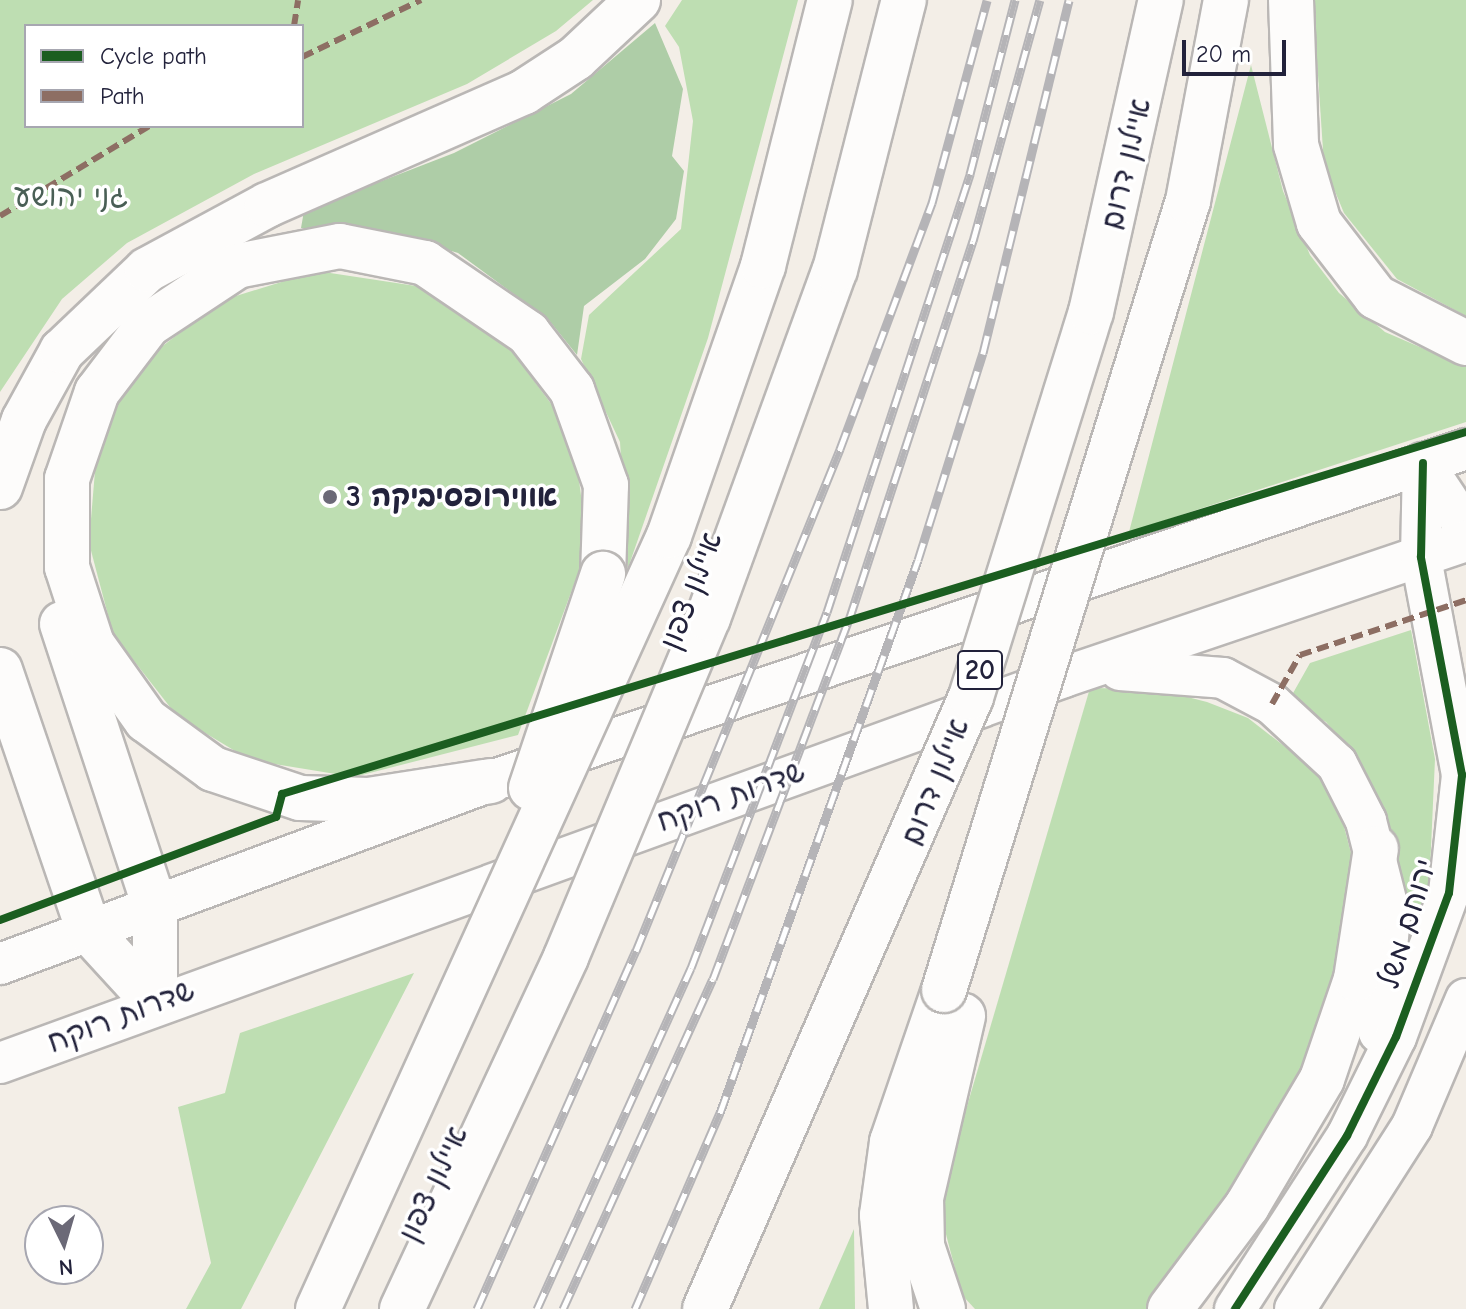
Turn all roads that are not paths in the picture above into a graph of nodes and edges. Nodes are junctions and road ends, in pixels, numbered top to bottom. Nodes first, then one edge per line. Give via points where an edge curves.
1 (638, 0) edge
2 (830, 0) edge
3 (904, 0) edge
4 (1161, 0) edge
5 (1226, 0) edge
6 (1291, 0) edge
7 (1448, 336) edge
8 (97, 392) junction
9 (1466, 449) edge
10 (1423, 463) junction
11 (0, 487) edge
12 (1466, 528) edge
13 (1466, 541) edge
14 (1421, 557) junction
15 (0, 670) edge
16 (1064, 677) junction
17 (491, 781) junction
18 (1376, 849) junction
19 (155, 907) junction
20 (89, 931) junction
21 (0, 964) edge
22 (957, 991) junction
23 (1466, 999) edge
24 (155, 1003) junction
25 (1466, 1049) edge
26 (0, 1063) edge
27 (433, 1064) junction
28 (407, 1116) junction
29 (1412, 1126) junction
30 (1347, 1136) junction
31 (294, 1309) edge
32 (318, 1309) edge
33 (402, 1309) edge
34 (705, 1309) edge
35 (891, 1309) edge
36 (943, 1309) edge
37 (1170, 1309) edge
38 (1235, 1309) edge
39 (1295, 1309) edge

1 - 11 highway via 576,58 524,92 267,205 147,270 62,351 24,420
2 - 27 highway, bridge via 763,266 669,536
3 - 33 highway, איילון צפון, bridge via 835,270 708,618 566,957
4 - 34 highway, איילון דרום / 20, bridge via 1091,312 971,697
5 - 22 highway, bridge via 1188,201
6 - 7 highway via 1296,145 1319,223 1363,286
8 - 17 highway via 67,479 67,567 86,634 136,710 213,769 300,798 368,800
8 - 19 highway via 54,490 53,569 78,687
8 - 27 highway, bridge via 167,308 252,260 340,246 425,263 528,333 572,390 606,485 603,574
9 - 10 main road
10 - 12 main road
10 - 14 main road, ירוחם משל
10 - 17 main road
13 - 14 main road, שדרות רוקח
14 - 16 main road, שדרות רוקח
14 - 30 main road, ירוחם משל via 1454,713 1458,836 1436,938
15 - 20 highway
16 - 18 main road via 1163,669 1223,678 1249,690 1337,764
16 - 24 main road, שדרות רוקח
17 - 19 main road
18 - 30 main road via 1390,916 1389,974
18 - 37 highway via 1356,979 1322,1079 1247,1206
19 - 20 main road
19 - 24 highway
20 - 21 main road
20 - 24 highway
22 - 35 highway via 892,1142 882,1215
22 - 36 highway via 923,1169 922,1246
23 - 29 main road
24 - 26 main road, שדרות רוקח
25 - 29 main road
27 - 28 highway, bridge
28 - 31 highway, bridge
28 - 32 highway, bridge
29 - 39 main road
30 - 38 main road, ירוחם משל

